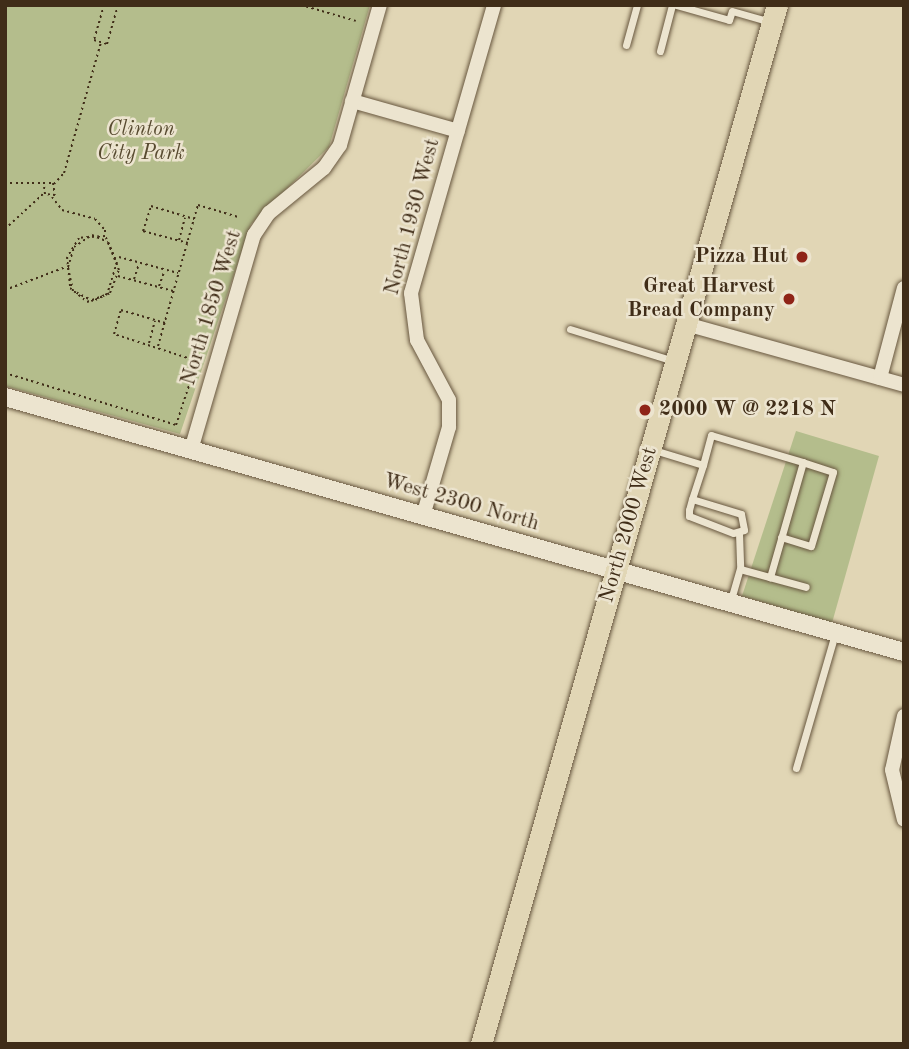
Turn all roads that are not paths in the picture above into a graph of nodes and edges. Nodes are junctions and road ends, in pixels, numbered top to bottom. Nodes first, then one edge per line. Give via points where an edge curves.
1 (380, 5) edge
2 (494, 5) edge
3 (637, 5) edge
4 (674, 5) edge
5 (732, 8) edge
6 (775, 13) edge
7 (626, 45) dead end
8 (660, 51) dead end
9 (352, 101) junction
10 (458, 131) junction
11 (904, 288) edge
12 (687, 324) junction
13 (570, 329) dead end
14 (676, 361) junction
15 (880, 378) junction
16 (904, 385) edge
17 (5, 397) edge
18 (191, 450) junction
19 (651, 450) junction
20 (803, 462) junction
21 (703, 465) junction
22 (692, 499) junction
23 (423, 516) junction
24 (739, 533) junction
25 (781, 537) junction
26 (740, 569) junction
27 (616, 571) junction
28 (770, 577) junction
29 (806, 587) dead end
30 (729, 603) junction
31 (835, 633) junction
32 (904, 652) edge
33 (904, 716) edge
34 (796, 768) dead end
35 (904, 820) edge
36 (481, 1044) edge

1 - 9 street, North 1850 West
2 - 10 street, North 1930 West
3 - 7 lane
4 - 5 lane via 729,20
4 - 8 lane
5 - 6 lane
6 - 12 main road, North 2000 West
9 - 10 street
9 - 18 street, North 1850 West via 324,168 269,213 254,235
10 - 23 street, North 1930 West via 411,293 417,340 449,400 449,427
11 - 15 street
12 - 14 main road, North 2000 West
12 - 15 street
13 - 14 lane
14 - 19 main road, North 2000 West
15 - 16 street
17 - 18 street, West 2300 North
18 - 23 street, West 2300 North
19 - 21 lane
19 - 27 main road, North 2000 West
20 - 21 lane via 711,435
20 - 25 lane
20 - 25 lane via 833,472 811,545
21 - 22 lane
22 - 24 lane via 694,521
22 - 24 lane via 746,517
23 - 27 street, West 2300 North
24 - 26 lane
25 - 28 lane
26 - 28 lane
26 - 30 lane
27 - 30 street, West 2300 North
27 - 36 main road, North 2000 West
28 - 29 lane
30 - 31 street, West 2300 North
31 - 32 street, West 2300 North
31 - 34 lane
33 - 35 street via 892,770

